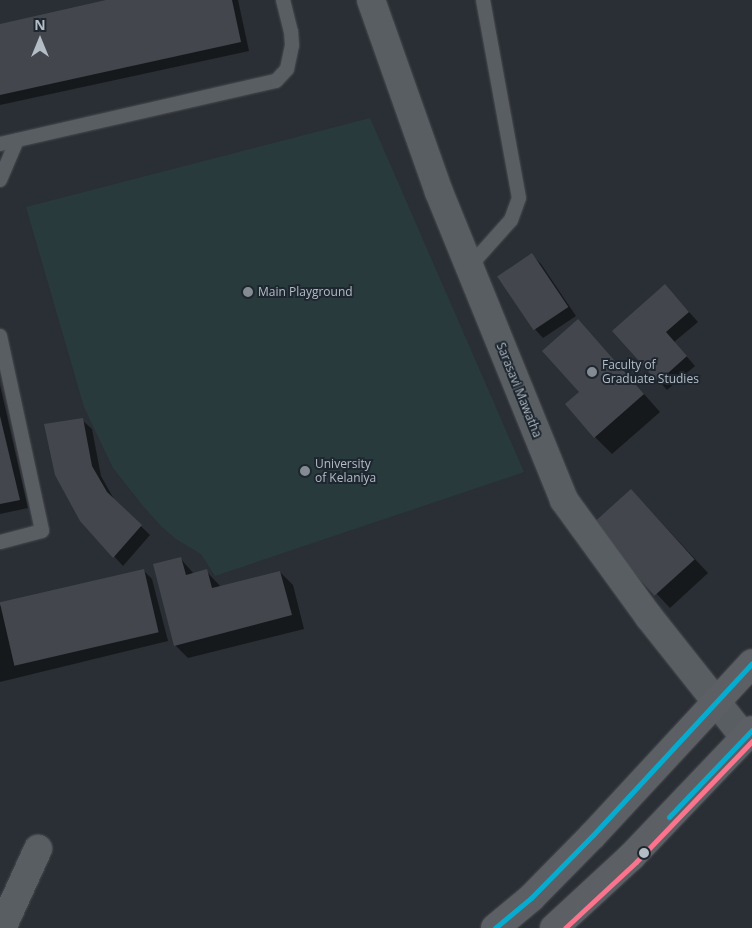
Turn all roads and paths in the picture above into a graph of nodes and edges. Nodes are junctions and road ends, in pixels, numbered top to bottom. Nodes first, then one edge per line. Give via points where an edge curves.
1 (283, 0) edge
2 (371, 0) edge
3 (483, 0) edge
4 (17, 140) junction
5 (0, 144) edge
6 (0, 180) edge
7 (469, 267) junction
8 (0, 336) edge
9 (0, 542) edge
10 (752, 663) edge
11 (716, 702) junction
12 (749, 734) edge
13 (38, 849) dead end
14 (2, 928) edge
15 (495, 928) edge
16 (554, 928) edge

1 - 4 lane via 292,45 287,69 276,81
2 - 7 street, Sarasavi Mawatha
3 - 7 lane via 519,198 511,220
4 - 5 lane
4 - 6 lane
7 - 11 street, Sarasavi Mawatha via 564,500
8 - 9 lane via 42,532
10 - 11 highway
11 - 12 street, Sarasavi Mawatha
11 - 15 highway via 593,835 531,898
12 - 16 highway via 631,857
13 - 14 street

